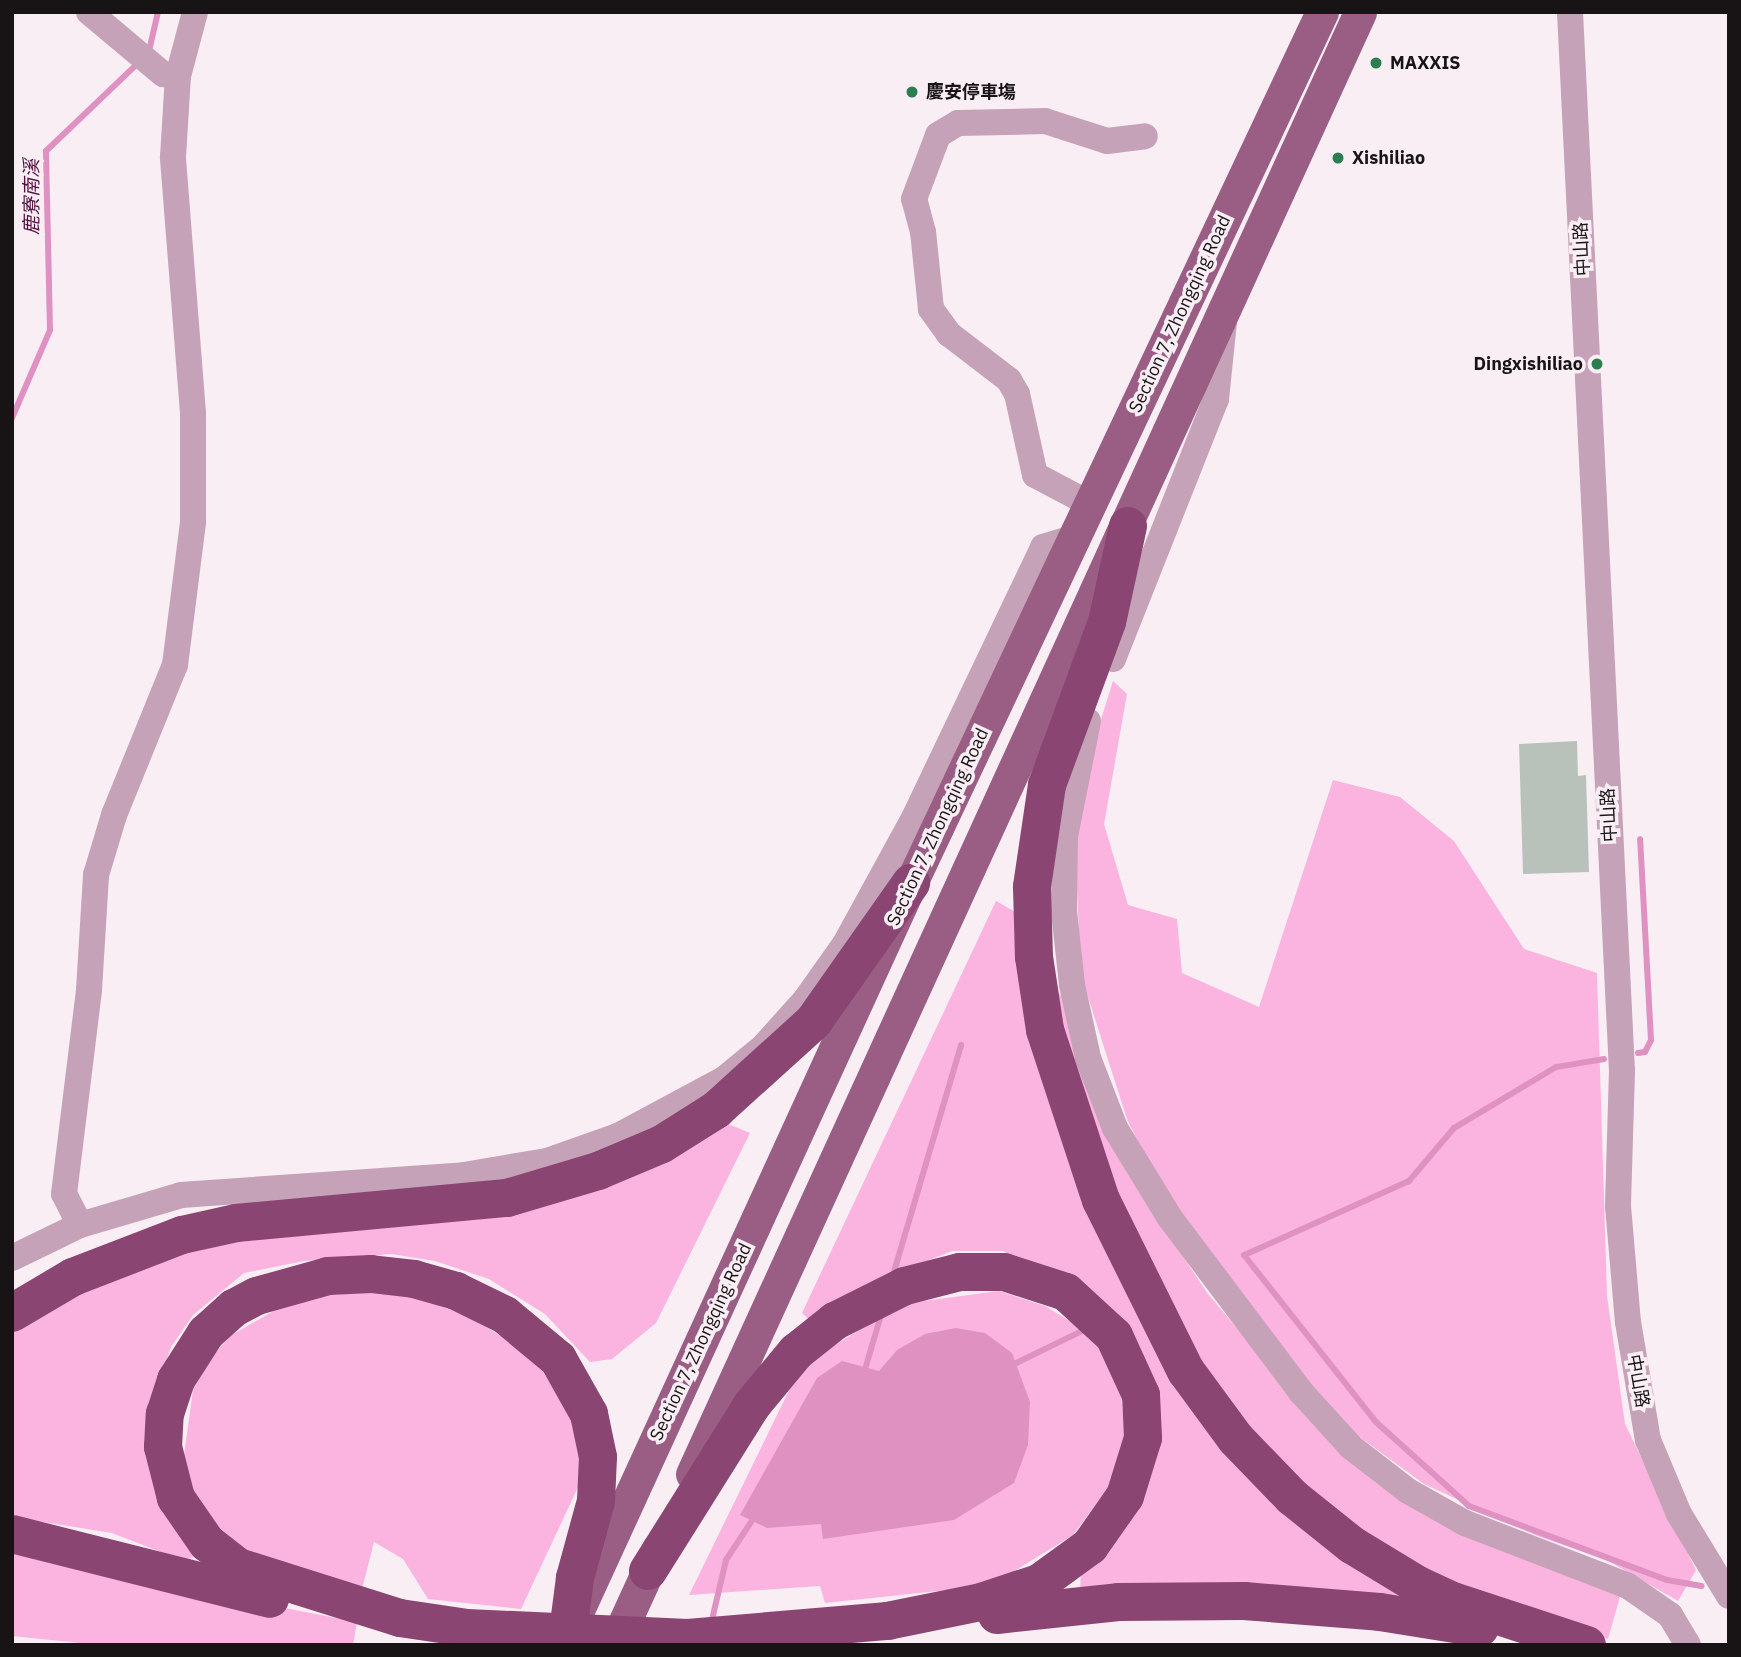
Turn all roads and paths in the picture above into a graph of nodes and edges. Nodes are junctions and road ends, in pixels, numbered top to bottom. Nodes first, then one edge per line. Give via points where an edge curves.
1 (89, 12) edge
2 (195, 12) edge
3 (1322, 12) edge
4 (1360, 12) edge
5 (1570, 12) edge
6 (163, 74) dead end
7 (1145, 136) dead end
8 (1225, 314) junction
9 (1090, 504) junction
10 (1128, 526) junction
11 (1075, 537) junction
12 (911, 883) junction
13 (80, 1225) junction
14 (12, 1258) edge
15 (12, 1313) edge
16 (12, 1534) edge
17 (648, 1571) junction
18 (1729, 1597) edge
19 (400, 1618) junction
20 (888, 1621) junction
21 (565, 1639) edge
22 (1576, 1642) edge
23 (614, 1645) edge
24 (1688, 1645) edge

1 - 6 street
2 - 13 street via 178,76 173,158 193,413 193,523 175,665 114,815 96,874 89,990 64,1194
3 - 9 main road, Section 7, Zhongqing Road
4 - 8 main road
5 - 18 street, 中山路 via 1622,1070 1618,1206 1628,1322 1648,1440 1679,1514
7 - 9 street via 1107,141 1045,121 958,123 938,135 914,200 923,232 931,309 949,334 1009,380 1017,394 1035,475
8 - 10 main road
8 - 24 street via 1216,399 1086,726 1070,799 1063,874 1066,948 1079,1022 1101,1093 1115,1128 1170,1218 1301,1392 1351,1447 1408,1491 1465,1523 1628,1586 1670,1615
9 - 11 main road, Section 7, Zhongqing Road
10 - 17 main road
10 - 22 highway via 1107,622 1047,785 1032,887 1034,957 1045,1030 1101,1200 1186,1371 1236,1439 1292,1497 1352,1545 1418,1585
11 - 12 main road, Section 7, Zhongqing Road
11 - 13 street via 1043,547 914,818 845,944 797,1009 724,1079 618,1136 547,1161 464,1175 181,1195
12 - 15 highway via 814,1021 716,1110 662,1144 598,1171 507,1198 236,1223 182,1235 73,1277
12 - 21 main road, Section 7, Zhongqing Road
13 - 14 street
16 - 19 highway via 318,1609
17 - 20 highway via 752,1405 796,1352 835,1321 905,1286 960,1272 1025,1276 1066,1292 1114,1336 1141,1395 1143,1437 1125,1496 1090,1546 1039,1583 981,1602
17 - 23 main road
19 - 20 highway, bridge via 467,1628 688,1638
19 - 21 highway via 238,1567 206,1543 176,1498 163,1447 176,1380 206,1333 234,1308 257,1296 328,1276 414,1279 456,1291 505,1315 558,1359 589,1414 598,1457 596,1501 575,1578
20 - 22 highway via 955,1622 1118,1602 1244,1601 1367,1610

